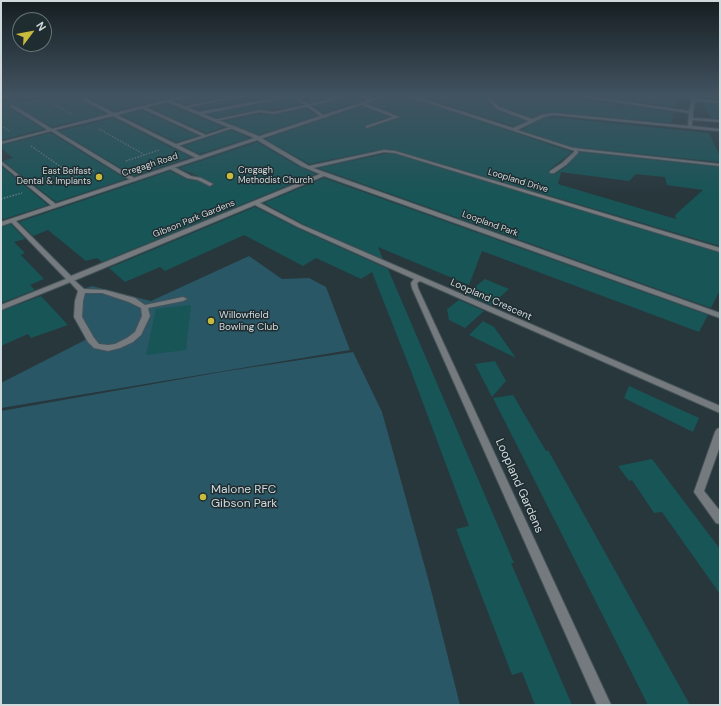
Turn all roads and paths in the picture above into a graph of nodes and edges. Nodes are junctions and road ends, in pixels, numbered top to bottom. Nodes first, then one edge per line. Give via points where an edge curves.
1 (8, 130) edge
2 (52, 130) joint
3 (144, 130) edge
4 (193, 130) edge
5 (225, 130) edge
6 (240, 130) edge
7 (284, 130) edge
8 (513, 130) edge
9 (206, 136) junction
10 (19, 138) junction
11 (257, 139) junction
12 (1, 143) edge
13 (175, 146) junction
14 (576, 149) junction
15 (200, 158) junction
16 (1, 162) edge
17 (112, 165) junction
18 (720, 165) edge
19 (309, 167) junction
20 (172, 168) junction
21 (552, 172) dead end
22 (324, 174) junction
23 (75, 176) junction
24 (134, 180) junction
25 (210, 184) dead end
26 (35, 189) junction
27 (1, 199) edge
28 (256, 203) junction
29 (55, 206) junction
30 (12, 220) junction
31 (1, 224) edge
32 (720, 250) edge
33 (418, 279) junction
34 (71, 280) junction
35 (82, 291) junction
36 (183, 299) dead end
37 (1, 308) edge
38 (144, 308) junction
39 (720, 316) edge
40 (720, 410) edge
41 (720, 432) edge
42 (720, 519) edge
43 (604, 705) edge

1 - 10 path
2 - 10 street
2 - 17 street
3 - 13 street
4 - 9 street
5 - 9 street
6 - 11 street, Loopland Park
7 - 11 street, Cregagh Road
8 - 14 street
9 - 13 street
10 - 12 street
10 - 23 path
11 - 15 street, Cregagh Road
11 - 19 street, Loopland Park
13 - 15 street
13 - 17 path
14 - 18 street
14 - 21 street via 564,164
15 - 20 street, Cregagh Road
16 - 26 street
17 - 23 path
17 - 24 street
19 - 22 street, Loopland Park
19 - 32 street, Loopland Drive via 384,151 395,152
20 - 24 street, Cregagh Road
20 - 25 street
22 - 28 street, Gibson Park Gardens
22 - 39 street, Loopland Park
23 - 26 path
24 - 29 street, Cregagh Road
26 - 27 path
26 - 29 street
28 - 33 street, Loopland Crescent via 300,226
28 - 34 street, Gibson Park Gardens
29 - 30 street, Cregagh Road
30 - 31 street, Cregagh Road
30 - 34 street
33 - 40 street, Loopland Crescent
33 - 43 street, Loopland Gardens via 414,283 414,288
34 - 35 street
34 - 37 street, Gibson Park Gardens
35 - 38 street via 103,291 132,300
35 - 38 street via 78,317 90,340 97,346 108,348 130,340 138,333 146,316
36 - 38 street
41 - 42 street via 699,492

